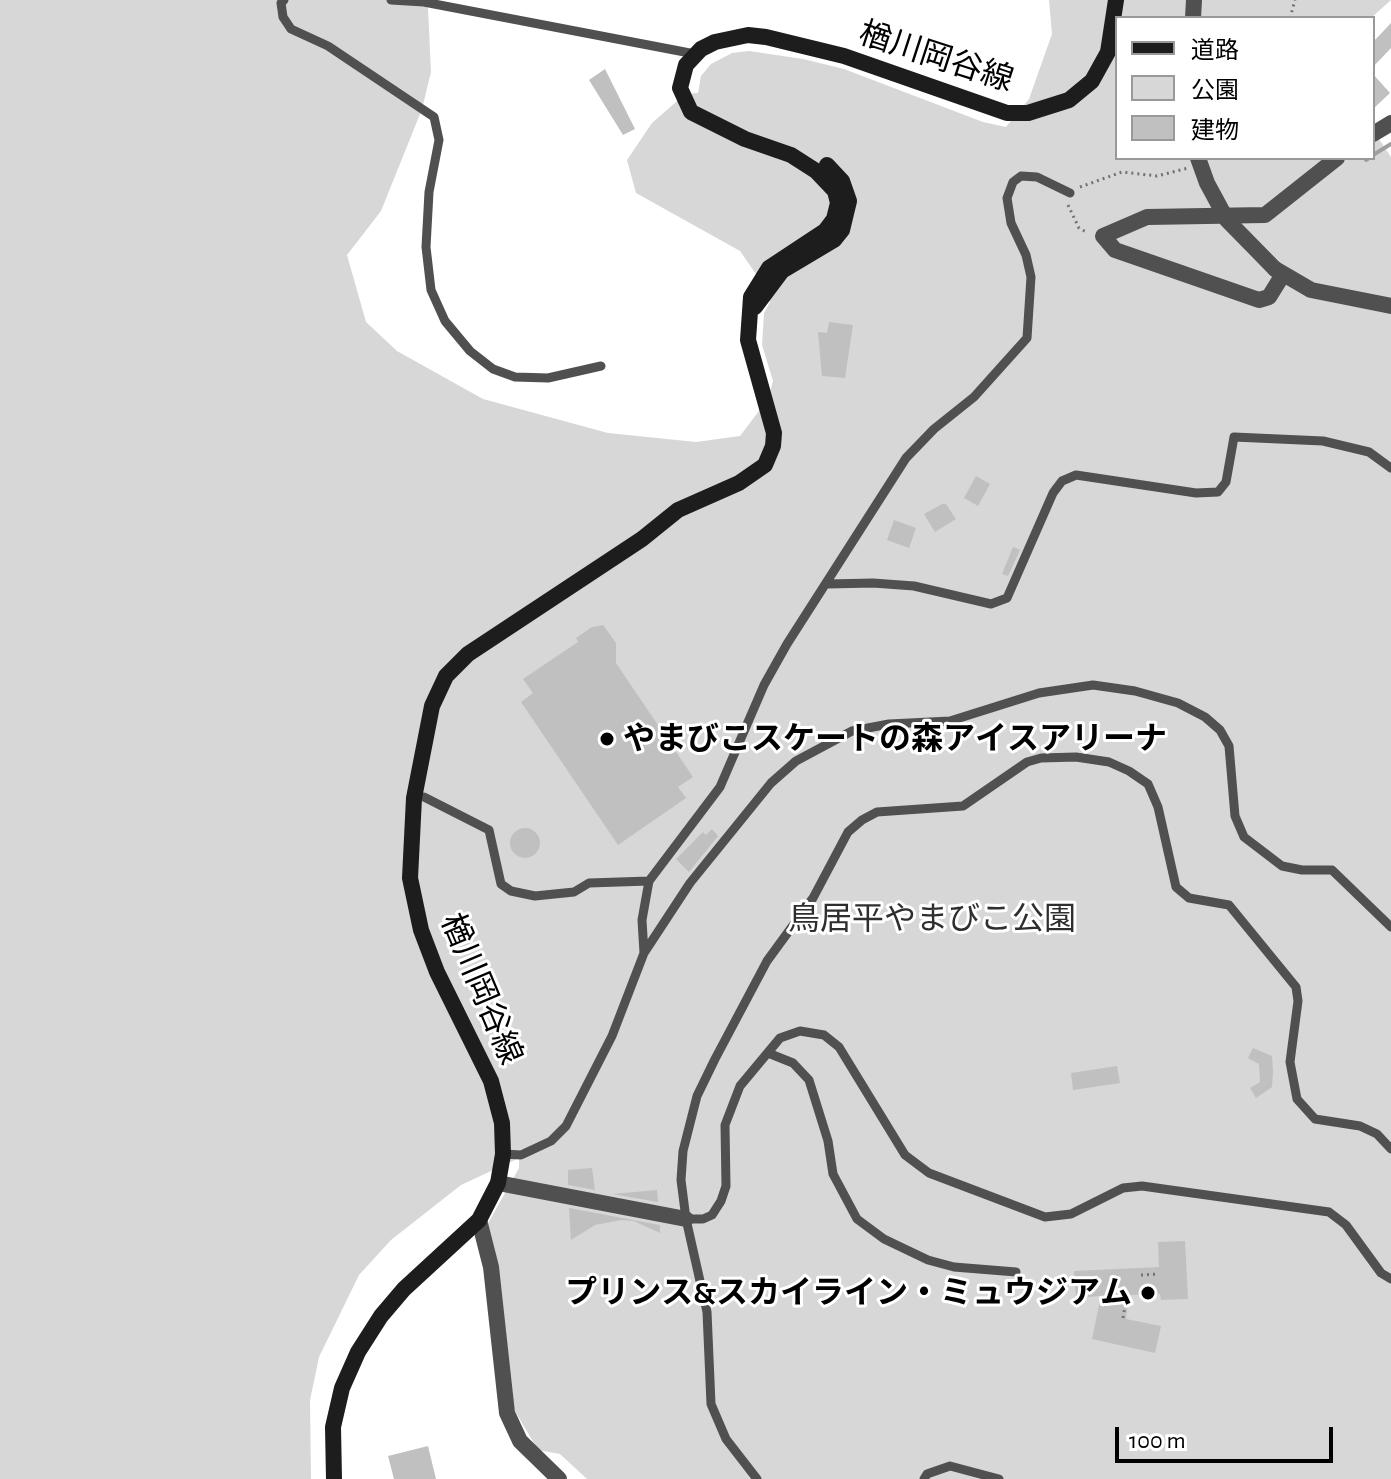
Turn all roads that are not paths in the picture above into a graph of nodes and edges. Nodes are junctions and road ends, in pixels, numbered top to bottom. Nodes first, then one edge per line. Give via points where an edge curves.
1 (284, 0) edge
2 (391, 0) edge
3 (1116, 0) edge
4 (695, 54) junction
5 (1334, 160) edge
6 (1197, 161) edge
7 (1070, 193) road end
8 (1278, 273) junction
9 (1391, 306) edge
10 (601, 366) dead end
11 (1391, 468) edge
12 (828, 584) junction
13 (424, 797) dead end
14 (649, 881) junction
15 (1391, 927) edge
16 (644, 953) junction
17 (768, 1053) junction
18 (1391, 1149) edge
19 (503, 1154) junction
20 (498, 1183) junction
21 (686, 1219) junction
22 (479, 1220) junction
23 (1016, 1272) dead end
24 (1391, 1279) edge
25 (334, 1479) edge
26 (559, 1479) edge
27 (757, 1479) edge
28 (924, 1479) edge
29 (999, 1479) edge

1 - 10 lane via 283,17 291,29 328,46 434,117 439,140 426,247 431,290 445,321 470,351 493,369 515,377 548,378
2 - 4 lane
3 - 4 main road, 楢川岡谷線 via 1112,38 1092,81 1069,100 1028,113 1007,113 844,56 766,37 730,37
4 - 19 main road, 楢川岡谷線 via 682,72 680,88 700,119 794,146 842,181 849,201 834,240 782,271 751,311 750,356 774,433 765,465 739,483 678,510 468,654 446,676 432,706 414,798 410,878 437,972 491,1081 502,1123
5 - 8 street via 1265,215 1147,217 1103,236 1115,250 1259,300 1269,297
6 - 8 street, bridge via 1227,220
7 - 12 lane via 1037,177 1021,176 1013,182 1007,198 1011,223 1031,277 1027,338 974,397 906,458
8 - 9 street via 1322,293
11 - 12 lane via 1369,452 1323,441 1234,437 1226,482 1218,492 1076,475 1062,481 1007,598 991,604 914,586
12 - 14 lane via 764,685 720,787
13 - 14 lane via 489,830 501,884 511,891 535,896 574,892 589,883
14 - 16 lane via 642,920
15 - 16 lane via 1332,870 1282,866 1244,837 1235,816 1229,746 1205,717 1164,699 1093,685 1039,693 950,721 852,731 823,745 771,783 690,883
16 - 19 lane via 612,1036 566,1126 551,1141 521,1155
17 - 21 lane via 740,1086 725,1125 726,1186 721,1201 712,1215
17 - 23 lane via 793,1063 809,1080 833,1174 857,1219 928,1260
17 - 24 lane via 780,1038 800,1031 824,1035 852,1065 905,1155 929,1173 987,1197 1045,1217 1071,1214 1123,1188 1142,1186 1307,1207 1329,1212 1346,1225
18 - 21 lane via 1360,1126 1315,1119 1297,1099 1290,1062 1296,987 1229,905 1189,898 1176,887 1148,784 1109,762 1041,758 963,806 877,812 848,832 813,898 767,961 697,1096 683,1151
19 - 20 main road, 楢川岡谷線
20 - 21 street
20 - 22 main road, 楢川岡谷線
21 - 27 lane via 707,1312 711,1404 726,1439
22 - 25 main road, 楢川岡谷線 via 404,1289 358,1352 333,1427
22 - 26 street via 491,1267 507,1413 520,1441
28 - 29 lane via 950,1466

